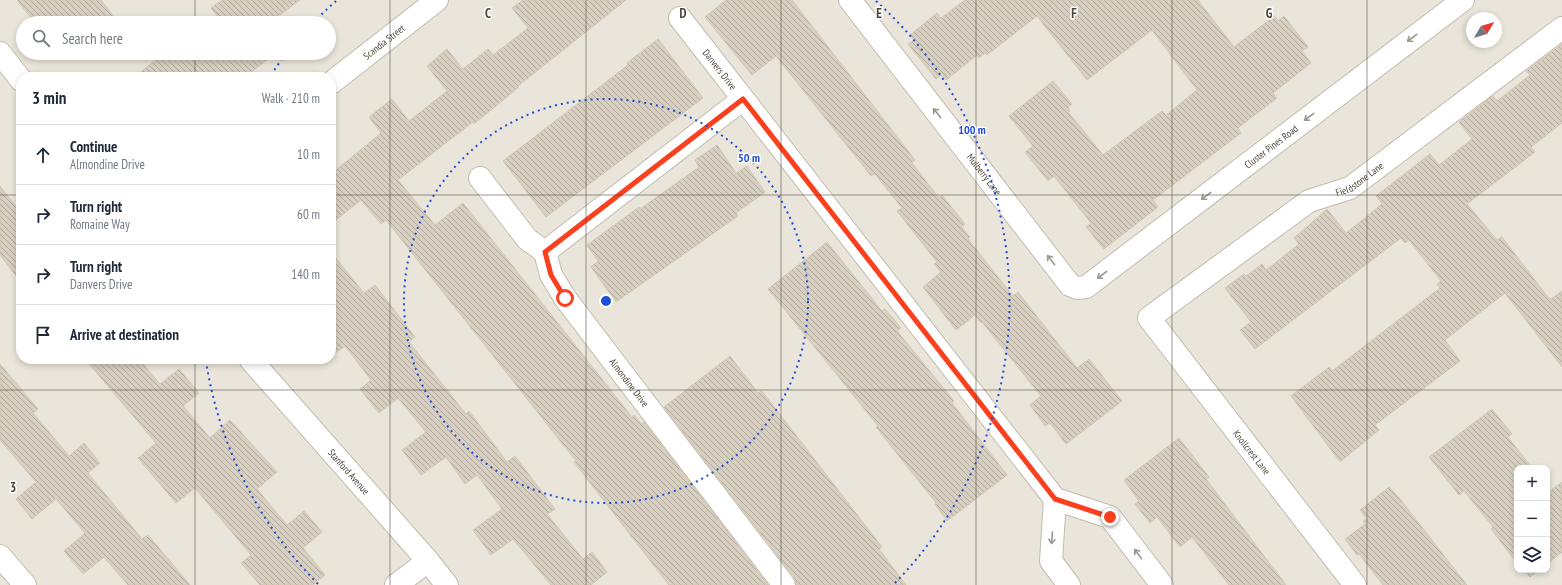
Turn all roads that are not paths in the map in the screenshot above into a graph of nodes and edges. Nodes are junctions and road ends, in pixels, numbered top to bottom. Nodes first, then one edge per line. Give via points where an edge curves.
1 (437, 0) edge
2 (850, 0) edge
3 (1463, 0) edge
4 (1438, 7) edge
5 (680, 18) dead end
6 (1562, 28) edge
7 (0, 53) edge
8 (16, 74) edge
9 (336, 79) edge
10 (743, 99) junction
11 (480, 178) dead end
12 (545, 252) junction
13 (1077, 288) joint
14 (1149, 318) joint
15 (254, 364) edge
16 (1055, 499) junction
17 (0, 556) edge
18 (428, 561) junction
19 (25, 585) edge
20 (396, 585) edge
21 (447, 585) edge
22 (784, 585) edge
23 (1068, 585) edge
24 (1162, 585) edge
25 (1356, 585) edge

1 - 9 street, Scandia Street
13 -> 2 street, Mulberry Lane via 1070,285
3 - 4 street, Cluster Pines Road
4 -> 13 street, Cluster Pines Road via 1086,287
5 - 10 street, Danvers Drive
6 - 14 street, Fieldstone Lane via 1350,188 1309,201
7 - 8 street
10 - 12 street
10 - 16 street, Danvers Drive
11 - 12 street via 527,240
12 - 22 street, Almondine Drive via 551,275 565,298
14 - 25 street, Knollcrest Lane
15 - 18 street, Stanford Avenue
16 -> 23 street via 1051,561
24 -> 16 street via 1110,517
17 - 19 street
18 - 20 street
18 - 21 street, Stanford Avenue

